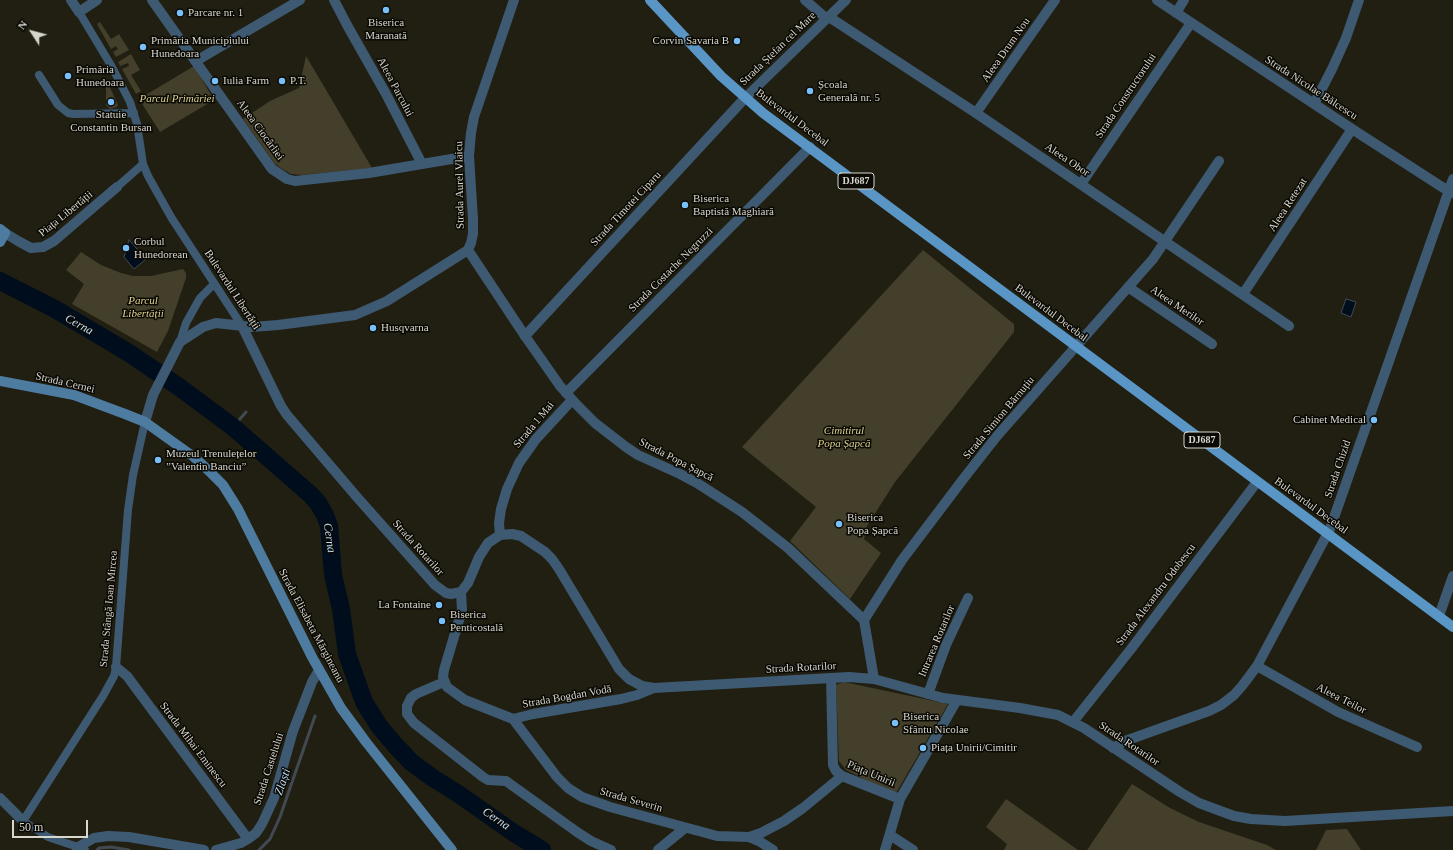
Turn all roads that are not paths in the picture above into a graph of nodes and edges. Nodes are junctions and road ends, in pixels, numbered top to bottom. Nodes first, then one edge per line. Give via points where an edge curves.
1 (71, 0) edge
2 (97, 0) edge
3 (152, 0) edge
4 (300, 0) edge
5 (334, 0) edge
6 (514, 0) edge
7 (650, 0) edge
8 (805, 0) edge
9 (846, 0) edge
10 (1055, 0) edge
11 (1157, 0) edge
12 (1184, 0) edge
13 (1358, 0) edge
14 (79, 12) junction
15 (1176, 12) junction
16 (828, 18) junction
17 (1191, 23) junction
18 (196, 61) junction
19 (39, 75) dead end
20 (744, 98) junction
21 (1314, 104) junction
22 (134, 113) junction
23 (976, 114) junction
24 (1352, 129) junction
25 (810, 147) junction
26 (469, 156) junction
27 (1219, 161) dead end
28 (143, 164) junction
29 (422, 164) junction
30 (1453, 179) edge
31 (1081, 184) junction
32 (117, 187) joint
33 (1451, 192) edge
34 (2, 234) edge
35 (1164, 241) junction
36 (468, 250) junction
37 (214, 284) junction
38 (1128, 287) junction
39 (1243, 294) junction
40 (242, 326) junction
41 (1289, 326) dead end
42 (524, 336) junction
43 (1212, 344) dead end
44 (178, 345) junction
45 (1076, 346) junction
46 (0, 381) edge
47 (569, 396) junction
48 (145, 422) junction
49 (298, 429) joint
50 (1257, 482) junction
51 (1328, 534) junction
52 (500, 535) junction
53 (1453, 576) edge
54 (461, 592) junction
55 (968, 598) dead end
56 (1439, 616) junction
57 (864, 620) junction
58 (1453, 626) edge
59 (1256, 666) junction
60 (116, 667) junction
61 (319, 670) junction
62 (831, 678) junction
63 (874, 679) junction
64 (444, 682) junction
65 (654, 688) junction
66 (928, 694) junction
67 (957, 700) junction
68 (513, 720) junction
69 (1073, 722) junction
70 (1417, 746) dead end
71 (1113, 748) junction
72 (842, 776) junction
73 (0, 798) edge
74 (900, 799) junction
75 (1453, 811) edge
76 (23, 820) junction
77 (685, 828) junction
78 (890, 835) junction
79 (749, 836) junction
80 (248, 840) junction
81 (80, 849) edge
82 (204, 850) edge
83 (216, 850) edge
84 (452, 850) edge
85 (611, 850) edge
86 (658, 850) edge
87 (773, 850) edge
88 (885, 850) edge
89 (913, 850) edge

1 - 14 street, Bulevardul Libertății
2 - 14 street
3 - 18 street, Aleea Ciocârliei
4 - 18 street
5 - 29 street, Aleea Parcului
6 - 26 street, Strada Aurel Vlaicu via 474,118
7 - 20 main road, Bulevardul Decebal / DJ687
8 - 16 street, Aleea Obor
9 - 16 street, Strada Ștefan cel Mare
10 - 23 street, Aleea Drum Nou
11 - 15 street, Strada Nicolae Bălcescu
12 - 15 street
13 - 21 street via 1346,38
14 - 22 street, Bulevardul Libertății via 112,67
15 - 17 street, Strada Nicolae Bălcescu
16 - 20 street, Strada Ștefan cel Mare
16 - 23 street, Aleea Obor
17 - 21 street, Strada Nicolae Bălcescu
17 - 31 street, Strada Constructorului
18 - 29 street, Aleea Ciocârliei via 272,169 287,179 295,182
19 - 22 street via 58,105 68,113
20 - 25 main road, Bulevardul Decebal / DJ687
20 - 42 street, Strada Timotei Ciparu
21 - 24 street, Strada Nicolae Bălcescu
22 - 28 street, Bulevardul Libertății
23 - 31 street, Aleea Obor
24 - 33 street, Strada Nicolae Bălcescu
24 - 39 street, Aleea Retezat
25 - 45 main road, Bulevardul Decebal / DJ687
25 - 47 street, Strada Costache Negruzzi
26 - 29 street, Aleea Ciocârliei
26 - 36 street, Strada Aurel Vlaicu via 473,226
27 - 35 street, Strada Simion Bărnuțiu
28 - 32 street
28 - 37 street, Bulevardul Libertății via 162,203
30 - 33 street, Strada Chizid
31 - 35 street, Aleea Obor
32 - 34 street, Piața Libertății via 54,241 43,247 31,248
33 - 51 street, Strada Chizid
35 - 38 street, Strada Simion Bărnuțiu via 1153,259
35 - 39 street, Aleea Obor
36 - 40 street via 388,301 355,315 278,325
36 - 42 street, Strada Popa Șapcă
37 - 40 street, Bulevardul Libertății
37 - 44 street via 200,298 186,323
38 - 43 street, Aleea Merilor
38 - 45 street, Strada Simion Bărnuțiu
39 - 41 street, Aleea Obor
40 - 44 street via 216,323 203,327
40 - 49 street, Bulevardul Libertății via 281,406
42 - 47 street, Strada Popa Șapcă
44 - 48 street via 153,395
45 - 50 main road, Bulevardul Decebal / DJ687
45 - 57 street, Strada Simion Bărnuțiu via 997,436 964,478 902,560
46 - 48 main road, Strada Cernei via 74,395
47 - 52 street, Strada 1 Mai via 519,463 501,509
47 - 57 street, Strada Popa Șapcă via 616,441 697,483 742,512 813,571
48 - 60 street, Strada Stângă Ioan Mircea via 128,510
48 - 61 main road, Strada Elisabeta Mărgineanu via 194,456 223,485
49 - 54 street, Strada Rotarilor via 420,570 446,593
50 - 51 main road, Bulevardul Decebal / DJ687
50 - 69 street, Strada Alexandru Odobescu
51 - 56 main road, Bulevardul Decebal / DJ687
51 - 59 street, Strada Chizid
52 - 54 street via 484,548 468,583
52 - 65 street, Strada Rotarilor via 521,536 545,552 559,569 619,669 629,679 642,686
53 - 56 street
54 - 64 street via 462,610 444,670
55 - 66 street, Intrarea Rotarilor via 946,645
56 - 58 main road, Bulevardul Decebal / DJ687
57 - 63 street
59 - 70 street, Aleea Teilor via 1338,712
59 - 71 street, Strada Chizid via 1234,695 1221,705 1125,741
60 - 76 street, Strada Stângă Ioan Mircea via 103,696
60 - 80 street, Strada Mihai Eminescu via 128,676
61 - 80 street, Strada Castelului via 293,730 274,798 256,832
61 - 84 main road, Strada Elisabeta Mărgineanu via 341,708 366,742
62 - 63 street, Strada Rotarilor
62 - 65 street, Strada Rotarilor
62 - 72 street, Piața Unirii via 833,765
63 - 66 street, Strada Rotarilor
64 - 68 street, Strada Bogdan Vodă via 465,700
64 - 85 street via 411,698 407,714 414,723 483,777 488,780 506,781 577,832
65 - 68 street, Strada Bogdan Vodă via 621,699 533,714
66 - 67 street, Strada Rotarilor
67 - 69 street, Strada Rotarilor via 1034,710 1058,715
67 - 74 street, Piața Unirii
68 - 77 street, Strada Severin via 557,777 582,797
69 - 71 street, Strada Rotarilor
71 - 75 street, Strada Rotarilor via 1199,803 1234,816 1285,821
72 - 74 street, Piața Unirii
72 - 79 street via 784,821
73 - 76 street
74 - 78 street
76 - 81 street via 48,836
77 - 79 street, Strada Severin via 717,836
77 - 86 street
78 - 88 street
78 - 89 street
79 - 87 street, Strada Severin
80 - 83 street
81 - 82 street via 94,838 113,836

